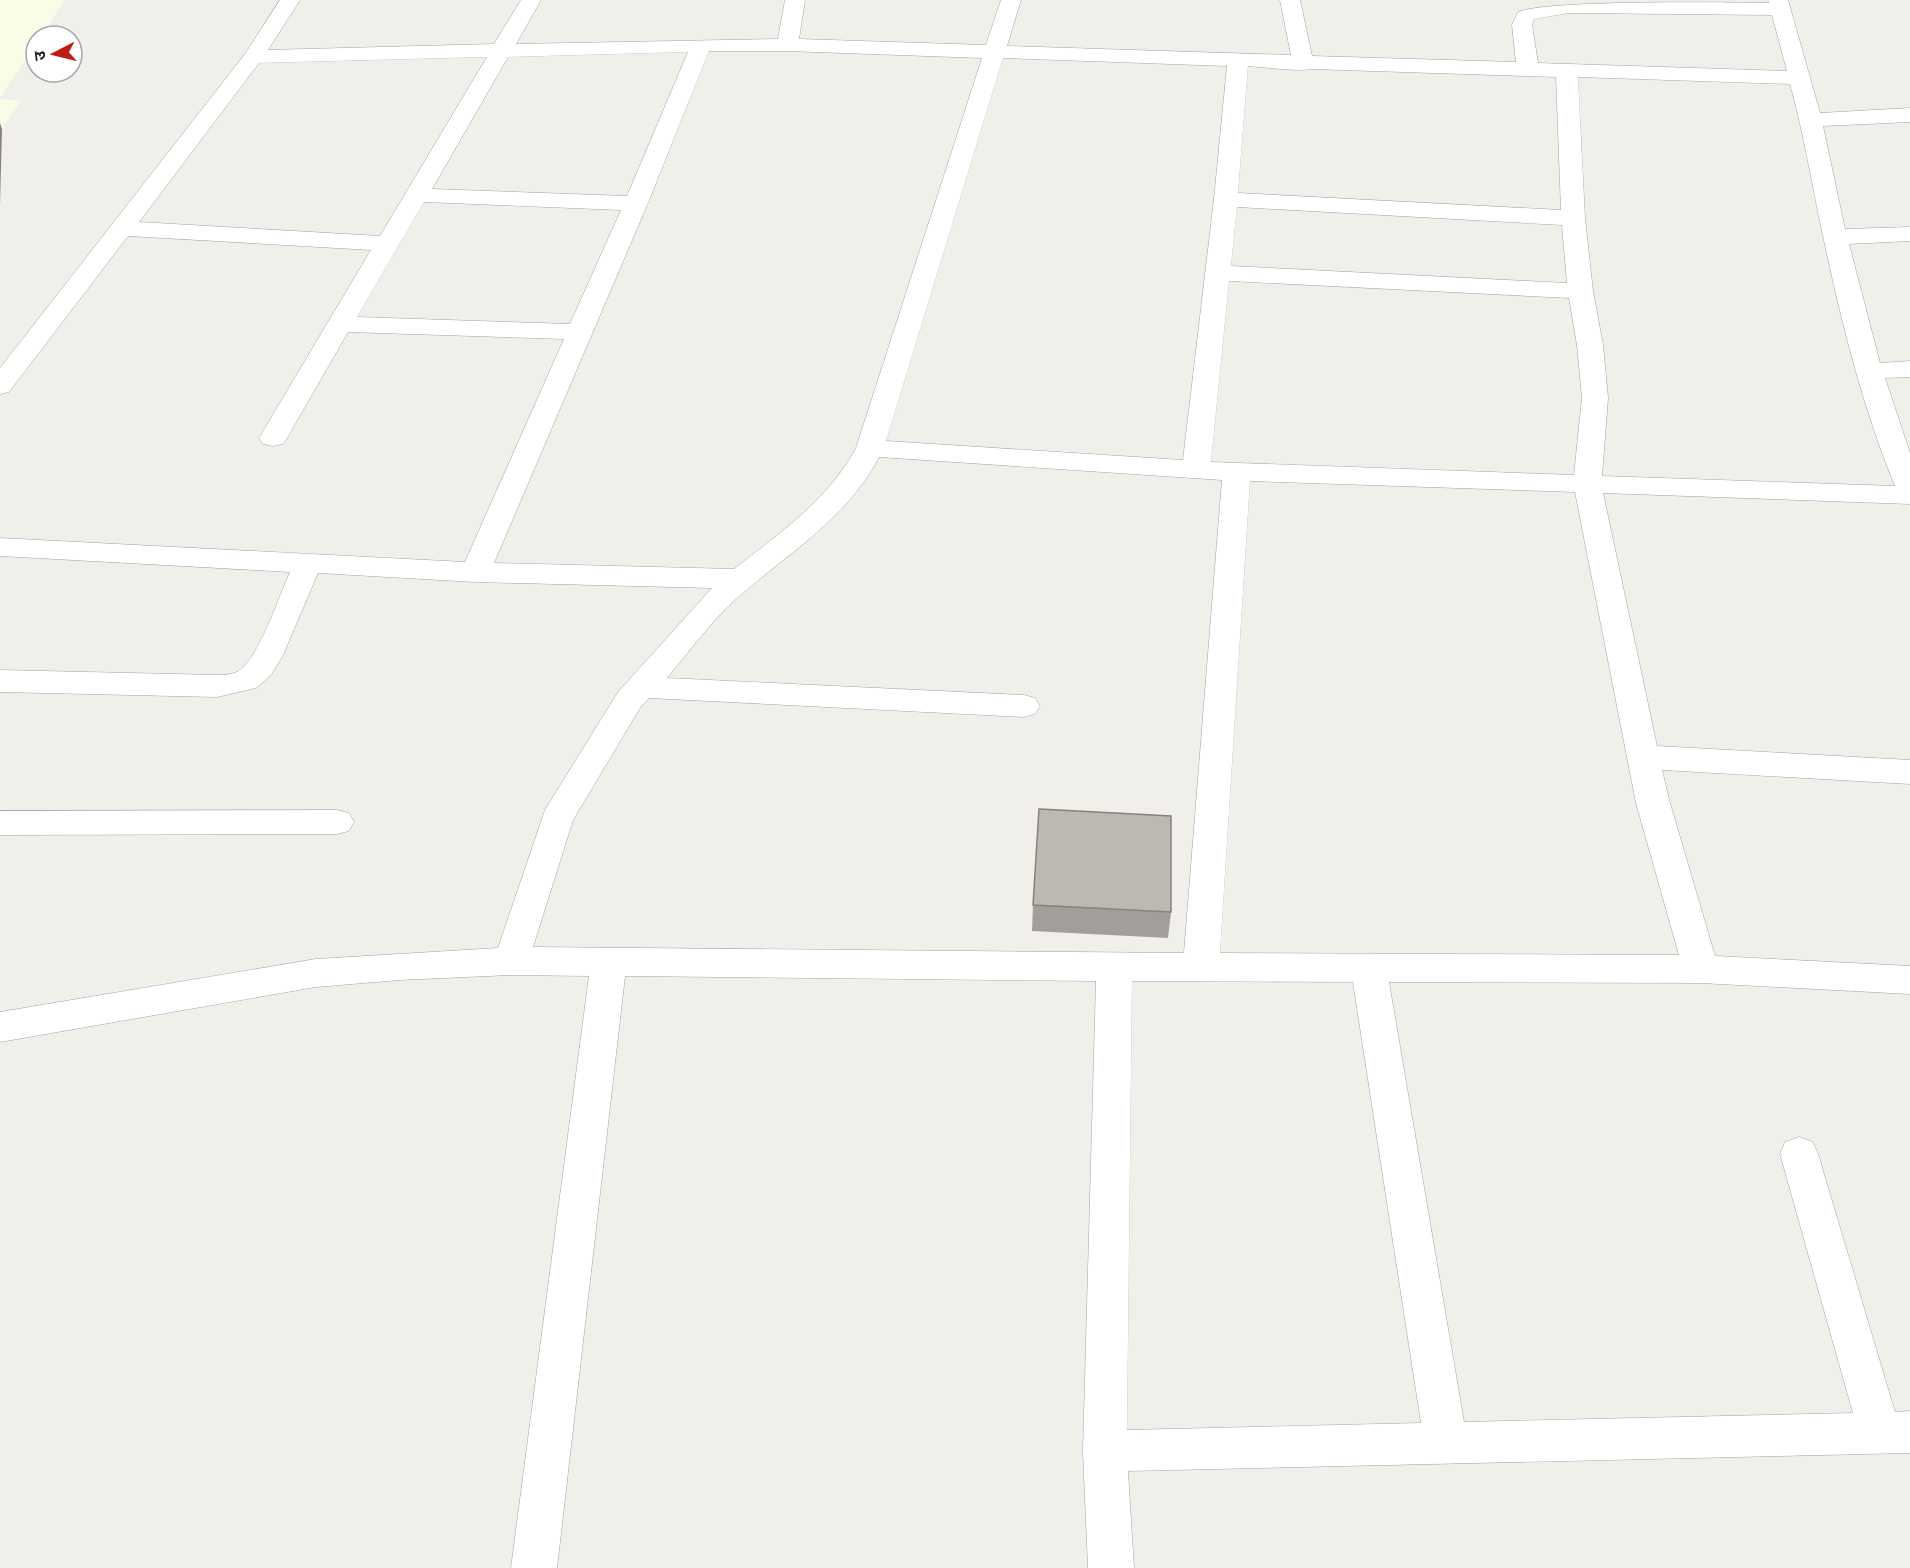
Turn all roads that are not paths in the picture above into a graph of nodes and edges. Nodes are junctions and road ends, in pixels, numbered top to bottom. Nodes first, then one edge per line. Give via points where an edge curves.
1 (290, 0) edge
2 (531, 0) edge
3 (795, 0) edge
4 (1011, 0) edge
5 (1290, 0) edge
6 (1779, 4) edge
7 (701, 45) junction
8 (787, 45) junction
9 (503, 50) junction
10 (994, 51) junction
11 (254, 57) junction
12 (1238, 61) junction
13 (1303, 63) junction
14 (1528, 70) junction
15 (1567, 72) junction
16 (1797, 78) junction
17 (1910, 115) edge
18 (1811, 120) junction
19 (414, 195) junction
20 (1226, 199) junction
21 (636, 203) junction
22 (1573, 218) junction
23 (120, 228) junction
24 (1910, 234) edge
25 (1835, 237) junction
26 (386, 244) junction
27 (1218, 273) junction
28 (1580, 291) junction
29 (339, 324) junction
30 (579, 332) junction
31 (1910, 369) edge
32 (1869, 371) junction
33 (0, 386) edge
34 (273, 438) dead end
35 (870, 448) junction
36 (1196, 468) junction
37 (1237, 472) junction
38 (1587, 484) junction
39 (1910, 488) edge
40 (1910, 495) edge
41 (0, 547) edge
42 (308, 563) junction
43 (475, 572) junction
44 (739, 579) junction
45 (0, 681) edge
46 (640, 687) junction
47 (1024, 706) dead end
48 (1643, 757) junction
49 (1910, 772) edge
50 (337, 822) dead end
51 (0, 824) edge
52 (510, 961) junction
53 (609, 962) junction
54 (1114, 967) junction
55 (1201, 968) junction
56 (1369, 968) junction
57 (1701, 969) junction
58 (1910, 980) edge
59 (0, 1027) edge
60 (1799, 1154) dead end
61 (1895, 1432) edge
62 (1446, 1443) junction
63 (1105, 1450) junction
64 (534, 1568) edge
65 (1111, 1568) edge

1 - 11 street
2 - 9 street
3 - 8 street
4 - 10 street
5 - 13 street
6 - 14 street via 1532,11 1522,25
6 - 16 street
7 - 8 street
7 - 9 street
7 - 21 street
8 - 10 street
9 - 11 street
9 - 19 street
10 - 12 street
10 - 35 street
11 - 23 street
12 - 13 street
12 - 20 street
13 - 14 street
14 - 15 street
15 - 16 street
15 - 22 street
16 - 18 street
17 - 18 street
18 - 25 street
19 - 21 street
19 - 26 street
20 - 22 street
20 - 27 street
21 - 30 street
22 - 28 street
23 - 26 street
23 - 33 street
24 - 25 street
25 - 32 street
26 - 29 street
27 - 28 street
27 - 36 street
28 - 38 street via 1594,398
29 - 30 street
29 - 34 street
30 - 43 street
31 - 32 street
32 - 39 street
35 - 36 street
35 - 44 street via 858,471 826,510
36 - 37 street
37 - 38 street
37 - 55 street
38 - 40 street
38 - 48 street
41 - 42 street
42 - 43 street
42 - 45 street via 265,660 252,677 237,684
43 - 44 street
44 - 46 street
46 - 47 street
46 - 52 street via 557,819
48 - 49 street
48 - 57 street
50 - 51 street
52 - 53 street
52 - 59 street via 316,973
53 - 54 street
53 - 64 street
54 - 55 street
54 - 63 street
55 - 56 street
56 - 57 street
56 - 62 street
57 - 58 street
60 - 61 street
61 - 62 street
62 - 63 street
63 - 65 street

